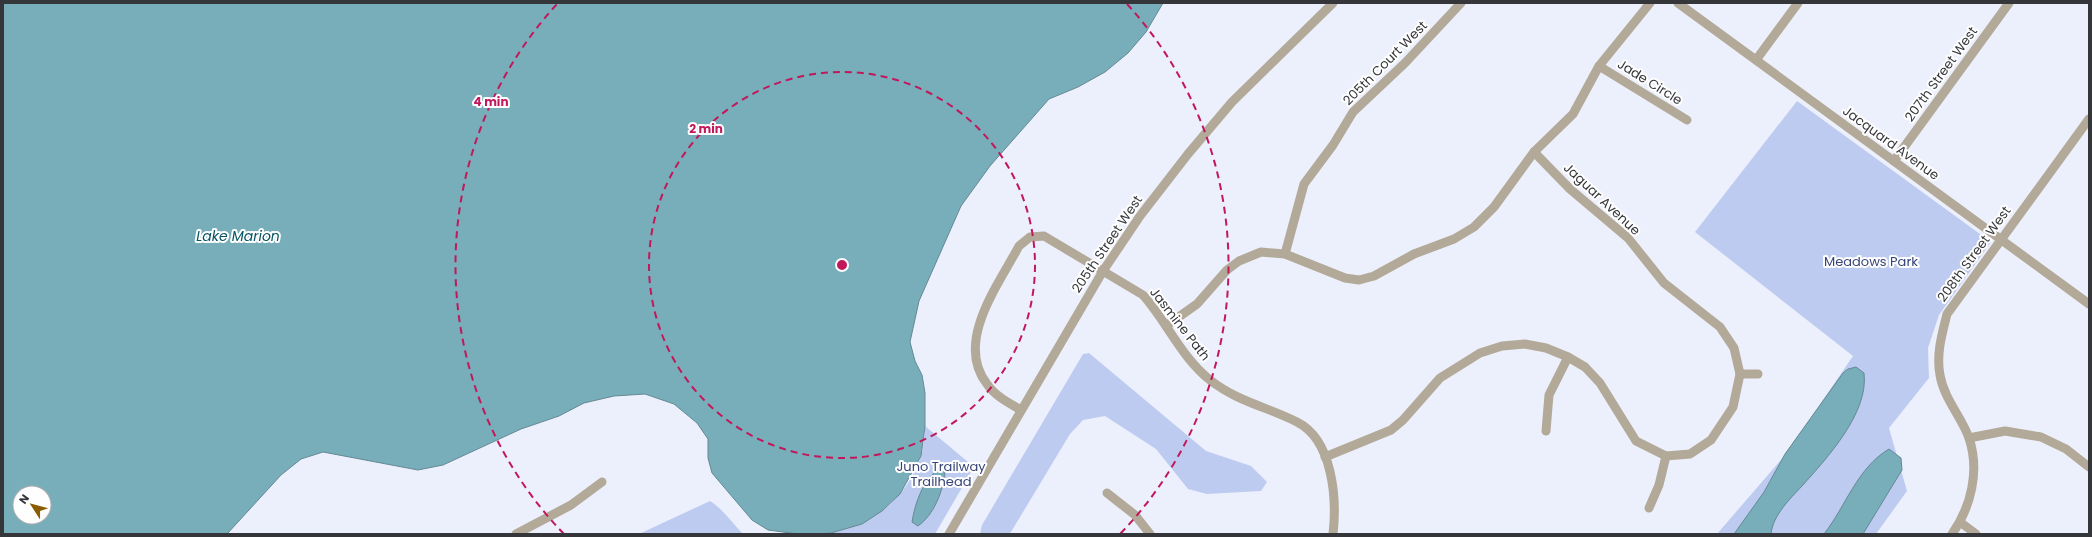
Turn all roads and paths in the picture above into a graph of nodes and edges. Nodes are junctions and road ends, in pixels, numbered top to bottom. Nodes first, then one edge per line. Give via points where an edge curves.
1 (1333, 3) edge
2 (1462, 3) edge
3 (1650, 3) edge
4 (1678, 3) edge
5 (1798, 3) edge
6 (2009, 3) edge
7 (1756, 60) junction
8 (1599, 66) junction
9 (1687, 120) dead end
10 (2088, 123) edge
11 (1534, 152) junction
12 (1894, 161) junction
13 (2001, 239) junction
14 (1285, 254) junction
15 (1103, 271) junction
16 (2089, 304) edge
17 (1166, 326) junction
18 (1568, 357) junction
19 (1740, 374) junction
20 (1758, 374) dead end
21 (1021, 410) junction
22 (1546, 431) dead end
23 (1969, 438) junction
24 (1666, 456) junction
25 (1326, 457) junction
26 (2089, 467) edge
27 (602, 482) dead end
28 (1107, 493) dead end
29 (1649, 508) dead end
30 (1960, 522) junction
31 (516, 534) edge
32 (949, 534) edge
33 (1150, 534) edge
34 (1333, 534) edge
35 (1952, 534) edge
36 (1976, 534) edge

1 - 15 street, 205th Street West via 1232,102 1140,216
2 - 14 street, 205th Court West via 1406,63 1353,112 1333,145 1304,184
3 - 8 street
4 - 7 street, Jacquard Avenue
5 - 7 street
6 - 12 street, 207th Street West
7 - 12 street, Jacquard Avenue
8 - 9 street, Jade Circle
8 - 11 street via 1573,114
10 - 13 street, 208th Street West
11 - 14 street via 1494,207 1474,226 1454,239 1414,254 1374,276 1359,280 1345,278
11 - 19 street, Jaguar Avenue via 1570,189 1628,238 1664,283 1720,327 1734,348
12 - 13 street, Jacquard Avenue
13 - 16 street, Jacquard Avenue
13 - 23 street, 208th Street West via 1947,314 1939,344 1940,374 1946,397
14 - 17 street via 1261,252 1239,261 1227,270 1197,304
15 - 17 street, Jasmine Path via 1143,295
15 - 21 street, 205th Street West
15 - 21 street, Jasmine Path via 1044,236 1030,237 1019,246 979,320 974,347 977,367 986,384 999,397
17 - 25 street, Jasmine Path via 1188,358 1210,380 1244,402 1298,422 1315,438
18 - 22 street via 1549,394
18 - 24 street via 1600,383 1636,441
18 - 25 street via 1546,348 1525,344 1502,346 1480,352 1440,378 1391,430
19 - 20 street
19 - 24 street, Jaguar Avenue via 1734,407 1711,440 1690,454
21 - 32 street, 205th Street West
23 - 26 street via 2005,431 2041,437 2066,449
23 - 30 street, 208th Street West via 1973,482 1969,503
24 - 29 street via 1659,485
25 - 34 street, Jasmine Path via 1333,483
27 - 31 street via 571,505
28 - 33 street via 1135,515
30 - 35 street, 208th Street West
30 - 36 street

